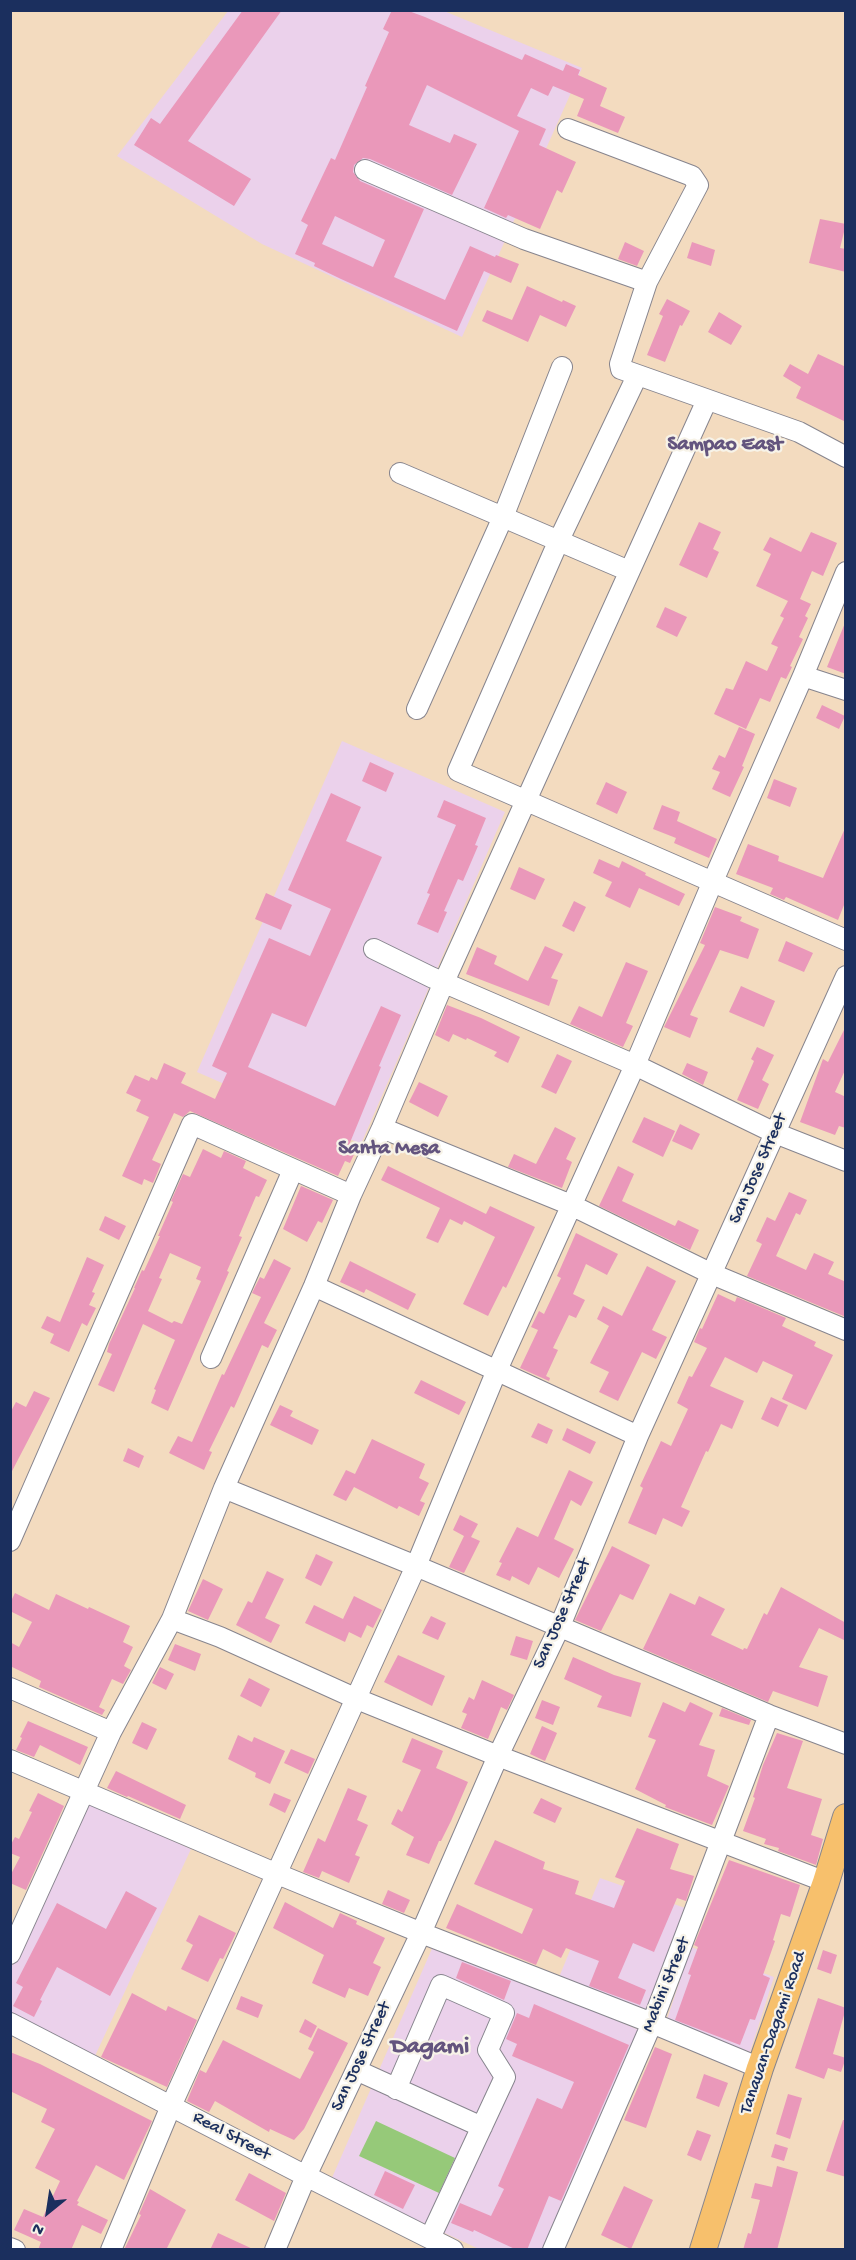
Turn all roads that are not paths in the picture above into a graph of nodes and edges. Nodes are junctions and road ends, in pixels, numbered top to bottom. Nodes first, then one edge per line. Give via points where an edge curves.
1 (568, 129) dead end
2 (365, 170) dead end
3 (647, 282) junction
4 (562, 367) dead end
5 (637, 376) junction
6 (707, 400) junction
7 (846, 457) edge
8 (400, 473) dead end
9 (502, 517) junction
10 (559, 540) junction
11 (629, 571) junction
12 (846, 572) edge
13 (803, 675) junction
14 (846, 690) edge
15 (417, 709) dead end
16 (527, 801) junction
17 (713, 881) junction
18 (846, 940) edge
19 (374, 950) dead end
20 (846, 976) edge
21 (444, 982) junction
22 (635, 1065) junction
23 (382, 1128) junction
24 (775, 1133) junction
25 (846, 1161) edge
26 (293, 1170) junction
27 (351, 1195) junction
28 (571, 1206) junction
29 (712, 1274) junction
30 (314, 1286) junction
31 (846, 1330) edge
32 (212, 1358) dead end
33 (497, 1370) junction
34 (638, 1436) junction
35 (225, 1488) junction
36 (10, 1541) edge
37 (416, 1566) junction
38 (172, 1619) junction
39 (560, 1626) junction
40 (10, 1688) edge
41 (357, 1699) junction
42 (769, 1715) junction
43 (111, 1732) junction
44 (846, 1744) edge
45 (498, 1756) junction
46 (10, 1760) edge
47 (84, 1791) junction
48 (846, 1817) edge
49 (722, 1843) junction
50 (275, 1873) junction
51 (826, 1882) junction
52 (421, 1933) junction
53 (10, 1954) edge
54 (10, 2023) edge
55 (652, 2023) junction
56 (760, 2068) junction
57 (356, 2070) junction
58 (396, 2089) junction
59 (171, 2106) junction
60 (482, 2127) junction
61 (306, 2176) junction
62 (430, 2238) junction
63 (10, 2248) edge
64 (15, 2250) edge
65 (111, 2250) edge
66 (275, 2250) edge
67 (453, 2250) edge
68 (553, 2250) edge
69 (703, 2250) edge

1 - 3 street via 692,176 698,185
2 - 3 street via 507,231
3 - 5 street via 620,364 621,369
4 - 9 street
5 - 6 street
5 - 10 street
6 - 7 street via 799,432
6 - 11 street
8 - 9 street
9 - 10 street
9 - 15 street
10 - 11 street
10 - 16 street via 458,771
11 - 16 street
12 - 13 street
13 - 14 street
13 - 17 street
16 - 17 street
16 - 21 street
17 - 18 street
17 - 22 street
19 - 21 street
20 - 24 street, San Jose Street
21 - 22 street
21 - 23 street
22 - 24 street
22 - 28 street
23 - 27 street
23 - 28 street
24 - 25 street
24 - 29 street, San Jose Street
26 - 27 street
26 - 32 street
26 - 36 street via 192,1124
27 - 30 street
28 - 29 street
28 - 33 street
29 - 31 street
29 - 34 street, San Jose Street
30 - 33 street
30 - 35 street
33 - 34 street
33 - 37 street
34 - 39 street, San Jose Street
35 - 37 street
35 - 38 street
37 - 39 street
37 - 41 street
38 - 41 street
38 - 43 street
39 - 42 street
39 - 45 street, San Jose Street
40 - 43 street
41 - 45 street
41 - 50 street
42 - 44 street
42 - 49 street, Mabini Street
43 - 47 street
45 - 49 street
45 - 52 street, San Jose Street
46 - 47 street
47 - 50 street
47 - 53 street
48 - 51 main road, Tanauan-Dagami Road
49 - 51 street
49 - 55 street, Mabini Street
50 - 52 street
50 - 59 street
51 - 56 main road, Tanauan-Dagami Road
52 - 55 street
52 - 57 street, San Jose Street
54 - 59 street, Real Street
55 - 56 street
55 - 68 street, Mabini Street
56 - 69 main road, Tanauan-Dagami Road
57 - 58 street
57 - 61 street, San Jose Street
58 - 60 street
58 - 60 street via 441,1985 504,2013 488,2050 505,2077
59 - 61 street, Real Street
59 - 65 street
60 - 62 street
61 - 62 street, Real Street
61 - 66 street, San Jose Street
62 - 67 street, Real Street
63 - 64 street

